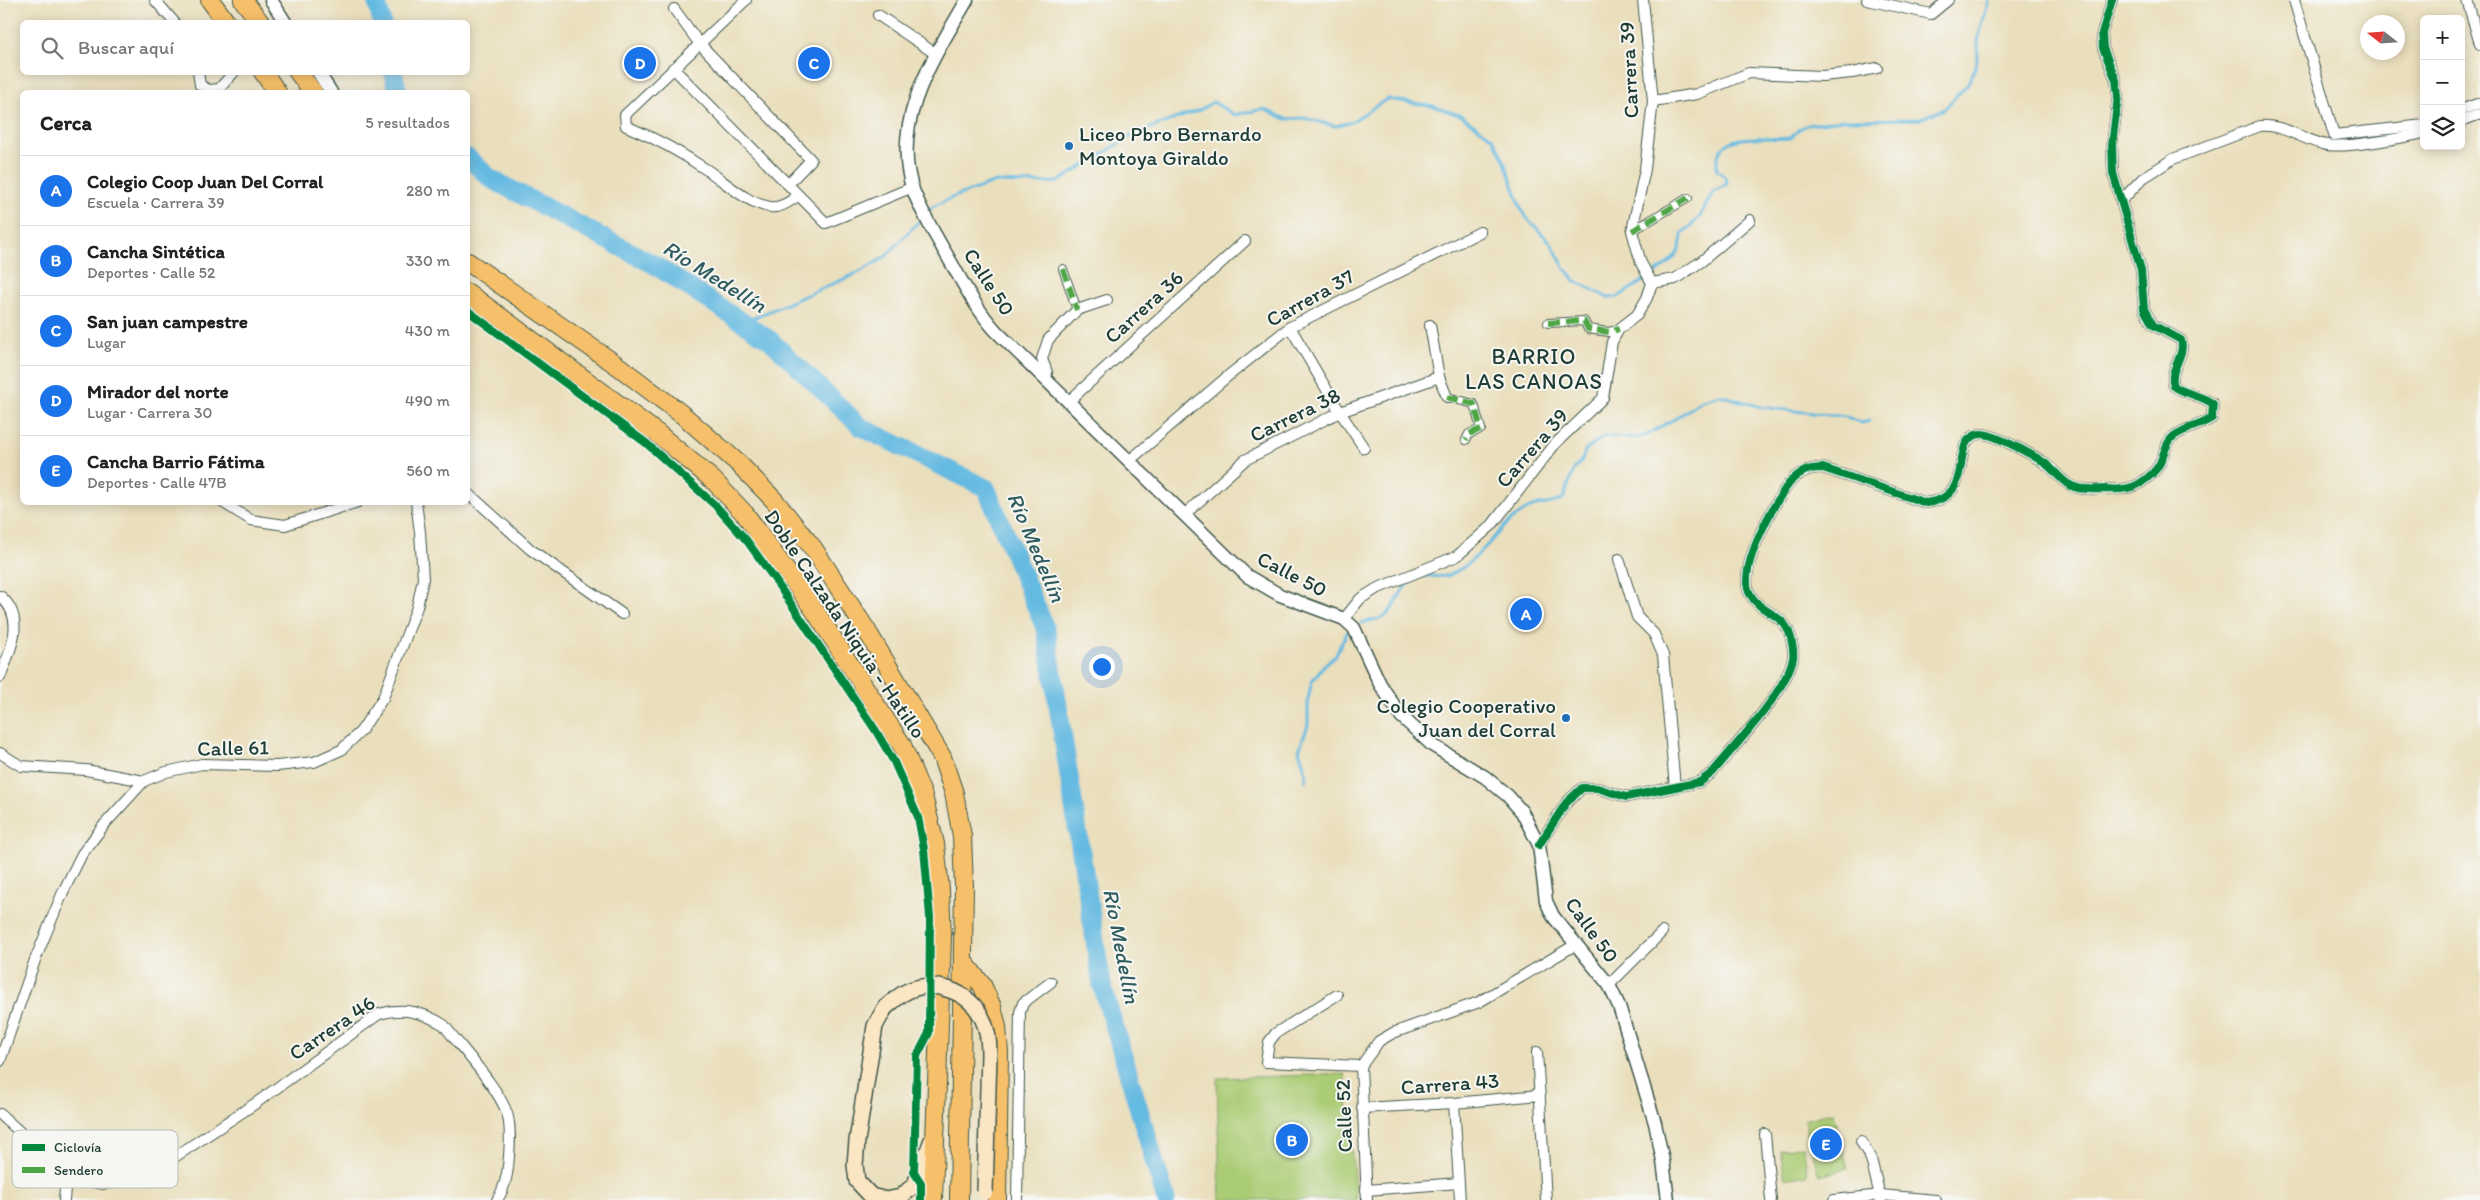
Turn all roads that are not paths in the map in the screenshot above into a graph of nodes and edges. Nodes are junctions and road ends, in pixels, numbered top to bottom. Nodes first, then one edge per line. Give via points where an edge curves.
1 (155, 0) edge
2 (210, 0) edge
3 (243, 0) edge
4 (271, 0) edge
5 (746, 0) edge
6 (967, 0) edge
7 (1644, 0) edge
8 (1867, 0) edge
9 (1948, 0) edge
10 (2112, 0) edge
11 (2294, 0) edge
12 (2467, 0) edge
13 (674, 9) dead end
14 (878, 15) dead end
15 (172, 20) edge
16 (225, 20) edge
17 (258, 20) edge
18 (284, 20) edge
19 (699, 43) junction
20 (2480, 44) edge
21 (936, 54) junction
22 (673, 68) junction
23 (1877, 68) dead end
24 (198, 75) edge
25 (231, 75) edge
26 (265, 75) edge
27 (300, 75) edge
28 (320, 75) edge
29 (209, 90) edge
30 (209, 90) edge
31 (276, 90) edge
32 (312, 90) edge
33 (330, 90) edge
34 (1653, 101) junction
35 (2480, 103) edge
36 (2465, 109) edge
37 (2480, 114) edge
38 (2465, 120) edge
39 (2420, 124) edge
40 (2420, 134) edge
41 (2334, 135) junction
42 (2336, 146) junction
43 (788, 184) junction
44 (912, 188) junction
45 (798, 196) junction
46 (1688, 198) dead end
47 (2122, 201) junction
48 (1750, 220) dead end
49 (1632, 231) junction
50 (1480, 232) dead end
51 (1245, 241) dead end
52 (470, 263) edge
53 (1063, 269) dead end
54 (1652, 283) junction
55 (470, 294) edge
56 (1107, 300) dead end
57 (1078, 310) junction
58 (1548, 323) dead end
59 (1430, 325) dead end
60 (1290, 326) junction
61 (1619, 328) junction
62 (1439, 377) junction
63 (1046, 380) junction
64 (1447, 397) joint
65 (1068, 402) junction
66 (1340, 412) junction
67 (1466, 440) dead end
68 (1364, 448) dead end
69 (1129, 461) junction
70 (470, 495) edge
71 (227, 505) edge
72 (348, 505) edge
73 (416, 505) edge
74 (1184, 515) junction
75 (1619, 560) dead end
76 (0, 596) edge
77 (622, 614) dead end
78 (1344, 619) junction
79 (0, 677) edge
80 (0, 753) edge
81 (144, 781) junction
82 (1675, 787) junction
83 (1539, 845) junction
84 (1662, 932) dead end
85 (1575, 946) junction
86 (963, 961) junction
87 (1051, 982) dead end
88 (1609, 986) junction
89 (1338, 995) dead end
90 (1537, 1052) dead end
91 (0, 1061) edge
92 (1361, 1066) junction
93 (1540, 1096) junction
94 (1454, 1103) junction
95 (1362, 1108) junction
96 (0, 1114) edge
97 (18, 1130) edge
98 (936, 1132) junction
99 (1765, 1134) dead end
100 (1861, 1141) dead end
101 (178, 1155) edge
102 (1459, 1183) junction
103 (1366, 1195) edge
104 (1881, 1197) edge
105 (990, 1198) edge
106 (497, 1200) edge
107 (886, 1200) edge
108 (933, 1200) edge
109 (959, 1200) edge
110 (1017, 1200) edge
111 (1460, 1200) edge
112 (1546, 1200) edge
113 (1668, 1200) edge
114 (1771, 1200) edge
115 (1834, 1200) edge
116 (1936, 1200) edge

1 - 15 street
2 - 16 highway
3 - 17 highway
4 - 18 street
5 - 19 street
6 - 21 street, Calle 50
7 - 34 street, Carrera 39
8 - 9 street via 1931,14
10 - 47 street via 2102,33 2103,48 2116,80 2118,96 2112,146 2113,173
11 - 41 street
12 - 20 street
13 - 19 street
14 - 21 street
19 - 22 street
19 - 43 street via 812,160
21 - 44 street, Calle 50 via 911,114 908,167
22 - 43 street
22 - 45 street via 625,115 626,126 684,155 753,201 772,208
23 - 34 street via 1839,75 1749,73 1697,94
24 - 30 street via 200,84
25 - 29 street via 219,89
26 - 31 highway
27 - 32 highway
28 - 33 street
34 - 49 street, Carrera 39 via 1645,169
35 - 36 street
37 - 38 street
39 - 41 street
40 - 42 street
41 - 42 street
42 - 47 street via 2314,142 2272,125 2260,126 2173,159 2142,178
43 - 45 street
44 - 45 street via 826,223
44 - 63 street, Calle 50 via 927,221 978,308 996,331
46 - 49 street
47 - 82 street via 2141,270 2144,308 2153,325 2177,337 2183,345 2172,374 2174,386 2183,393 2207,399 2213,404 2212,418 2174,436 2155,471 2138,485 2118,490 2087,489 2068,484 2046,463 1992,436 1981,434 1966,443 1956,486 1938,502 1926,503 1823,468 1804,471 1784,490 1748,568 1750,593 1790,630 1794,656 1784,684 1713,772 1700,782
48 - 54 street via 1675,279
49 - 54 street, Carrera 39 via 1641,263
50 - 60 street, Carrera 37
51 - 65 street, Carrera 36
52 - 86 highway, Doble Calzada Niquia - Hatillo via 684,416 774,500 813,548 868,631 942,757 954,793 962,836
53 - 57 street
54 - 61 street via 1637,315
55 - 98 highway, Doble Calzada Niquia - Hatillo via 658,433 713,480 745,514 809,603 902,745 923,796 935,844 940,889 942,938
56 - 57 street
57 - 63 street via 1048,340 1042,359 1048,372
58 - 61 street via 1584,322 1588,329 1608,332
59 - 62 street
60 - 66 street
60 - 69 street, Carrera 37
61 - 78 street, Carrera 39 via 1612,342 1603,398 1555,444 1492,525 1457,556 1376,589 1360,599
62 - 64 street
62 - 66 street, Carrera 38
63 - 65 street, Calle 50
64 - 67 street via 1474,404 1481,429 1468,434
65 - 69 street, Calle 50
66 - 68 street
66 - 74 street, Carrera 38 via 1245,460
69 - 74 street, Calle 50
70 - 77 street via 530,549
71 - 72 street via 251,520 285,525
73 - 81 street, Calle 61 via 423,579 417,607 383,698 361,731 341,750 314,762 277,766 202,764
74 - 78 street, Calle 50 via 1247,576 1280,595
75 - 82 street via 1636,618 1654,634 1663,655
76 - 79 street via 12,614 16,629
78 - 83 street, Calle 50 via 1354,628 1380,684 1401,716 1432,745 1468,765 1508,796 1522,812
80 - 81 street via 21,766 86,770
81 - 91 street, Calle 61 via 82,854 35,960
82 - 83 street via 1626,797 1597,788 1582,788 1566,803
83 - 85 street, Calle 50 via 1546,901
84 - 88 street
85 - 88 street, Calle 50
85 - 92 street via 1479,1002 1393,1032 1379,1041
86 - 105 highway via 982,985 997,1027 999,1053
86 - 109 highway, Doble Calzada Niquia - Hatillo
87 - 110 street via 1024,1003 1020,1012
88 - 113 street, Calle 50 via 1619,1006 1655,1123
89 - 92 street, Calle 52 via 1276,1033 1269,1042 1266,1062
90 - 93 street
92 - 95 street, Calle 52
93 - 94 street, Carrera 43
93 - 112 street
94 - 95 street, Carrera 43
94 - 102 street
95 - 103 street, Calle 52
96 - 97 street
98 - 107 main road via 915,1184 901,1197
98 - 108 highway, Doble Calzada Niquia - Hatillo
99 - 114 street
100 - 104 street via 1871,1159
101 - 106 street, Carrera 46 via 379,1014 402,1009 433,1018 444,1025 499,1096 508,1116 511,1135 508,1170
102 - 103 street
102 - 111 street
104 - 115 street
104 - 116 street
105 - 107 main road, bridge via 988,1034 983,1018 965,997 934,986 904,993 885,1008 875,1026 855,1165 857,1181 863,1190

